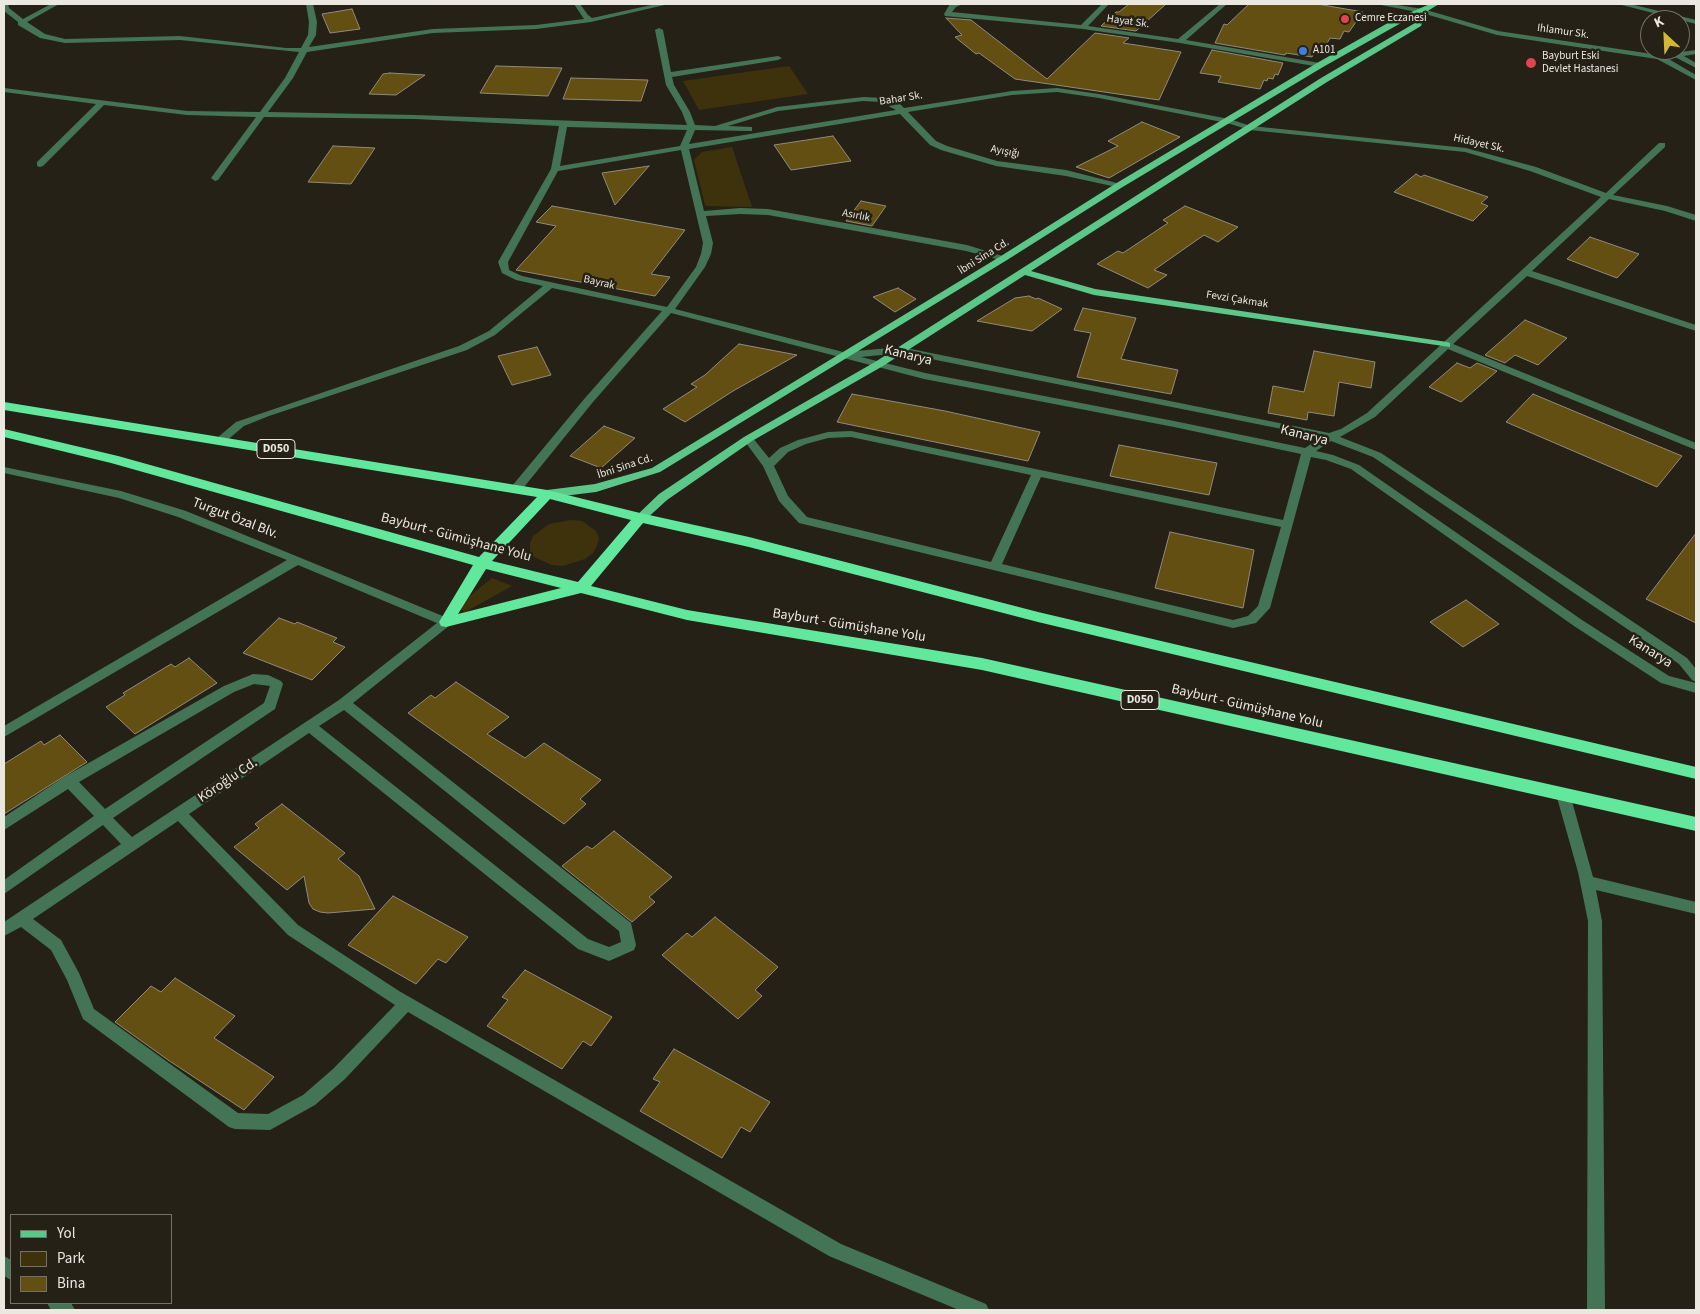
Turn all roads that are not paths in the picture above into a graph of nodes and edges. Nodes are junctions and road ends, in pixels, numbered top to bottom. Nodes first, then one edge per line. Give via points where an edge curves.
1 (5, 4) edge
2 (56, 4) edge
3 (309, 4) edge
4 (577, 4) edge
5 (665, 4) edge
6 (959, 4) edge
7 (1106, 4) edge
8 (1224, 4) edge
9 (1380, 4) edge
10 (1435, 4) edge
11 (1622, 4) edge
12 (1423, 11) junction
13 (591, 20) junction
14 (21, 22) junction
15 (1696, 22) edge
16 (1083, 27) junction
17 (659, 30) dead end
18 (1180, 41) junction
19 (304, 50) junction
20 (1640, 54) edge
21 (778, 58) dead end
22 (1664, 60) edge
23 (1320, 65) junction
24 (668, 75) junction
25 (1696, 78) edge
26 (4, 90) edge
27 (100, 103) junction
28 (902, 110) junction
29 (262, 115) junction
30 (1229, 121) junction
31 (563, 124) junction
32 (692, 128) junction
33 (714, 128) junction
34 (1250, 128) junction
35 (777, 130) junction
36 (1662, 145) dead end
37 (684, 146) junction
38 (40, 164) dead end
39 (555, 168) junction
40 (215, 178) dead end
41 (1118, 186) junction
42 (1607, 196) junction
43 (701, 214) junction
44 (1696, 218) edge
45 (1004, 258) junction
46 (1024, 272) junction
47 (1525, 272) junction
48 (551, 284) junction
49 (669, 310) junction
50 (1696, 328) edge
51 (1447, 345) junction
52 (901, 350) junction
53 (846, 355) junction
54 (879, 364) junction
55 (4, 406) edge
56 (4, 433) edge
57 (1330, 437) junction
58 (748, 439) junction
59 (222, 440) junction
60 (1696, 447) edge
61 (1307, 452) junction
62 (768, 465) junction
63 (4, 470) edge
64 (1037, 473) junction
65 (516, 489) junction
66 (547, 494) junction
67 (640, 518) junction
68 (1287, 526) junction
69 (297, 560) junction
70 (482, 563) junction
71 (996, 567) junction
72 (581, 588) junction
73 (446, 622) junction
74 (1696, 677) edge
75 (1696, 688) edge
76 (344, 703) junction
77 (310, 726) junction
78 (4, 732) edge
79 (1696, 773) edge
80 (69, 781) junction
81 (1563, 794) junction
82 (179, 813) junction
83 (104, 817) junction
84 (4, 824) edge
85 (1696, 824) edge
86 (131, 845) junction
87 (1587, 882) junction
88 (4, 888) edge
89 (1696, 908) edge
90 (22, 918) junction
91 (4, 930) edge
92 (406, 1003) junction
93 (980, 1310) edge
94 (1596, 1310) edge

1 - 14 street via 6,9
2 - 14 street
3 - 19 street via 312,35
4 - 13 street via 584,16
5 - 13 street
6 - 16 street, Hayat Sk. via 953,5 948,14
7 - 16 street
8 - 18 street
9 - 12 street, Ihlamur Sk.
10 - 12 main road, İbni Sina Cd.
11 - 15 street
12 - 20 street, Ihlamur Sk. via 1497,33
12 - 23 main road, İbni Sina Cd. via 1398,21
12 - 34 main road, İbni Sina Cd. via 1418,24
13 - 19 street via 536,27 434,31
14 - 19 street via 43,36 65,41 180,38
16 - 18 street, Hayat Sk.
17 - 24 street
18 - 23 street, Hayat Sk.
19 - 29 street via 289,78
21 - 24 street
22 - 25 street, Ihlamur Sk.
23 - 30 main road, İbni Sina Cd.
24 - 32 street
26 - 27 street
27 - 29 street via 187,113
27 - 38 street
28 - 30 street, Bahar Sk. via 1012,92 1058,90
28 - 33 street via 889,101 863,98 777,109
28 - 35 street, Bahar Sk.
28 - 41 street, Ayışığı via 933,143 944,148 996,163 1066,173
29 - 31 street via 415,116
29 - 40 street
30 - 34 street, Bahar Sk.
30 - 41 main road, İbni Sina Cd.
31 - 32 street
31 - 39 street, Bayrak
32 - 33 street
32 - 37 street
33 - 35 street
34 - 42 street, Hidayet Sk. via 1466,150 1533,169
34 - 46 main road, İbni Sina Cd.
35 - 37 street, Bahar Sk.
36 - 42 street
37 - 39 street, Bahar Sk.
37 - 43 street
39 - 48 street, Bayrak via 504,262 505,271 519,278
41 - 45 main road, İbni Sina Cd.
42 - 44 street, Hidayet Sk.
42 - 47 street
43 - 45 street, Asırlık via 768,212 967,248
43 - 49 street via 708,244 706,254
45 - 53 main road, İbni Sina Cd.
46 - 51 main road, Fevzi Çakmak via 1094,292
46 - 52 main road, İbni Sina Cd.
47 - 50 street
47 - 51 street
48 - 49 street, Bayrak
48 - 59 street via 492,333 464,348 265,414 240,424
49 - 53 street, Bayrak
49 - 65 street
51 - 57 street via 1371,415
51 - 60 street
52 - 53 street
52 - 54 main road, İbni Sina Cd.
52 - 57 street
53 - 54 street, Kanarya
53 - 66 main road, İbni Sina Cd. via 656,470 596,488
54 - 58 main road, İbni Sina Cd.
54 - 61 street, Kanarya via 924,376
55 - 59 highway, D050
56 - 70 highway, Bayburt - Gümüşhane Yolu / D050 via 113,459
57 - 61 street
57 - 74 street via 1377,455 1682,661
58 - 62 street
58 - 67 main road, İbni Sina Cd. via 663,497
59 - 65 highway, D050
61 - 68 street
61 - 75 street, Kanarya via 1355,466 1578,623 1665,680
62 - 64 street via 784,450 802,442 828,435 851,434
62 - 71 street via 783,498 803,520
63 - 69 street, Turgut Özal Blv. via 121,495 182,514
64 - 68 street
64 - 71 street
65 - 66 highway, D050
66 - 67 highway, D050
66 - 70 highway
67 - 72 highway
67 - 79 highway, D050
68 - 71 street via 1264,608 1252,620 1233,624
69 - 73 street, Turgut Özal Blv.
69 - 78 street
70 - 72 highway, Bayburt - Gümüşhane Yolu / D050
70 - 73 highway
72 - 73 highway
72 - 81 highway, Bayburt - Gümüşhane Yolu / D050 via 687,615 982,664
73 - 76 street, Köroğlu Cd.
76 - 77 street, Köroğlu Cd.
76 - 77 street via 626,928 629,944 609,954 583,944
77 - 82 street, Köroğlu Cd.
80 - 83 street
80 - 83 street via 229,689 253,679 277,684 270,706
80 - 84 street
81 - 85 highway, Bayburt - Gümüşhane Yolu / D050
81 - 87 street
82 - 86 street, Köroğlu Cd.
82 - 92 street via 293,930
83 - 86 street
83 - 88 street
86 - 90 street, Köroğlu Cd.
87 - 89 street
87 - 94 street via 1595,921
90 - 91 street, Köroğlu Cd.
90 - 92 street via 56,946 74,978 88,1014 235,1121 270,1122 309,1100 339,1074
92 - 93 street via 835,1250

